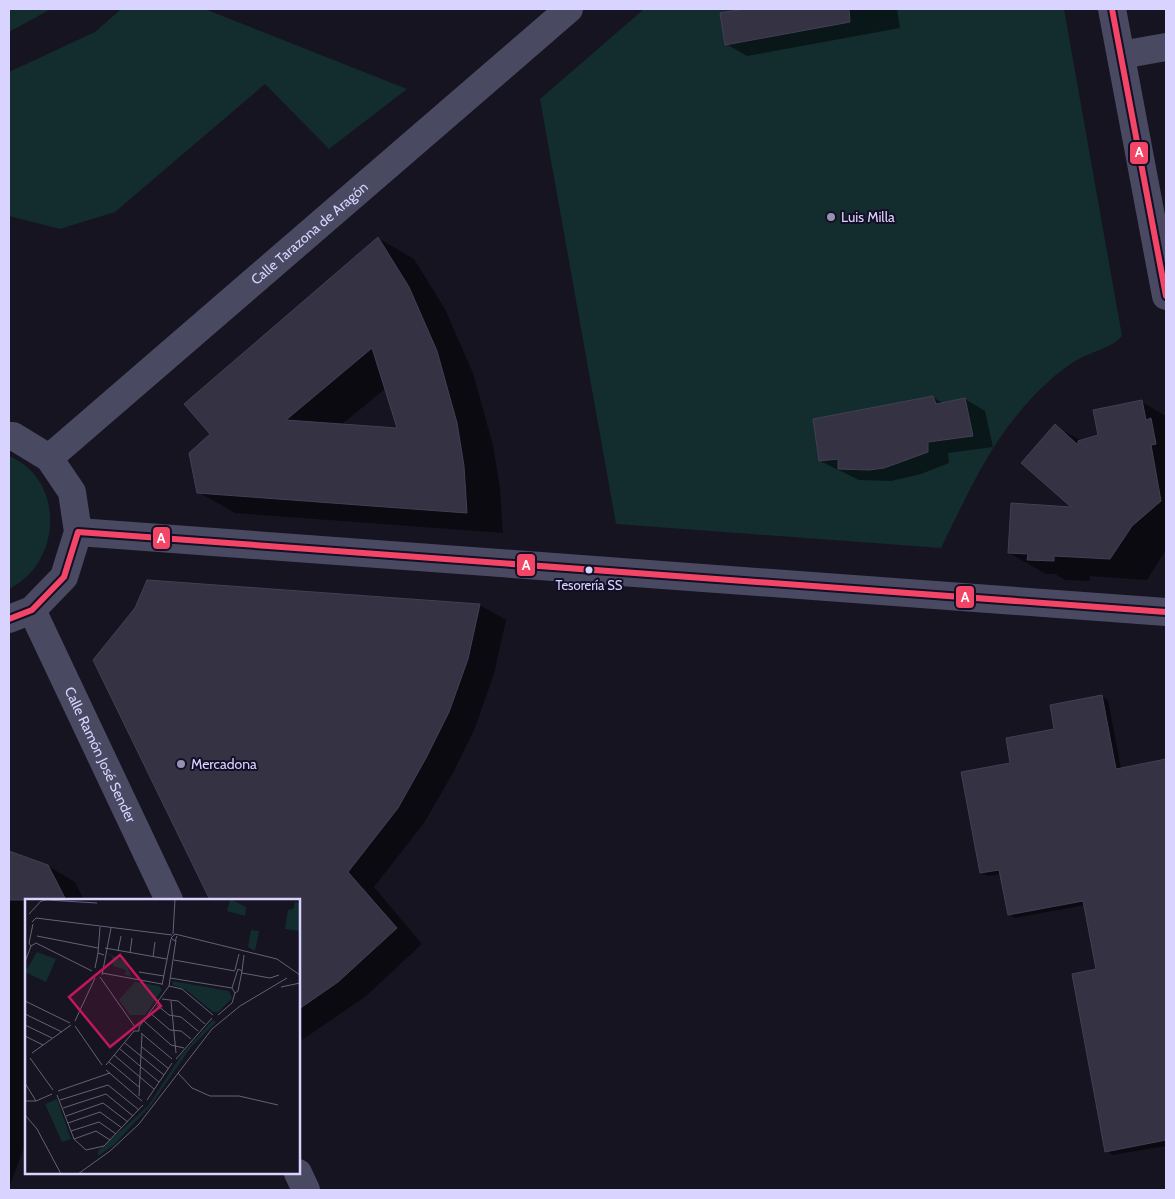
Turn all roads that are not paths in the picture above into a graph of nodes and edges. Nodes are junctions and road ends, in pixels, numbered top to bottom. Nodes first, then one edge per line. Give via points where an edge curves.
1 (569, 9) edge
2 (1112, 9) edge
3 (1166, 47) edge
4 (1122, 55) junction
5 (1161, 247) edge
6 (1166, 296) edge
7 (9, 436) edge
8 (49, 458) junction
9 (78, 532) junction
10 (1166, 612) edge
11 (20, 615) edge
12 (168, 899) edge
13 (298, 1174) edge
14 (306, 1190) edge

1 - 8 street, Calle Tarazona de Aragón
2 - 4 street
3 - 4 street
4 - 5 street
5 - 6 street
7 - 8 street
8 - 9 street via 72,492
9 - 10 street
9 - 11 street via 64,577
11 - 12 street, Calle Ramón José Sender
13 - 14 street

